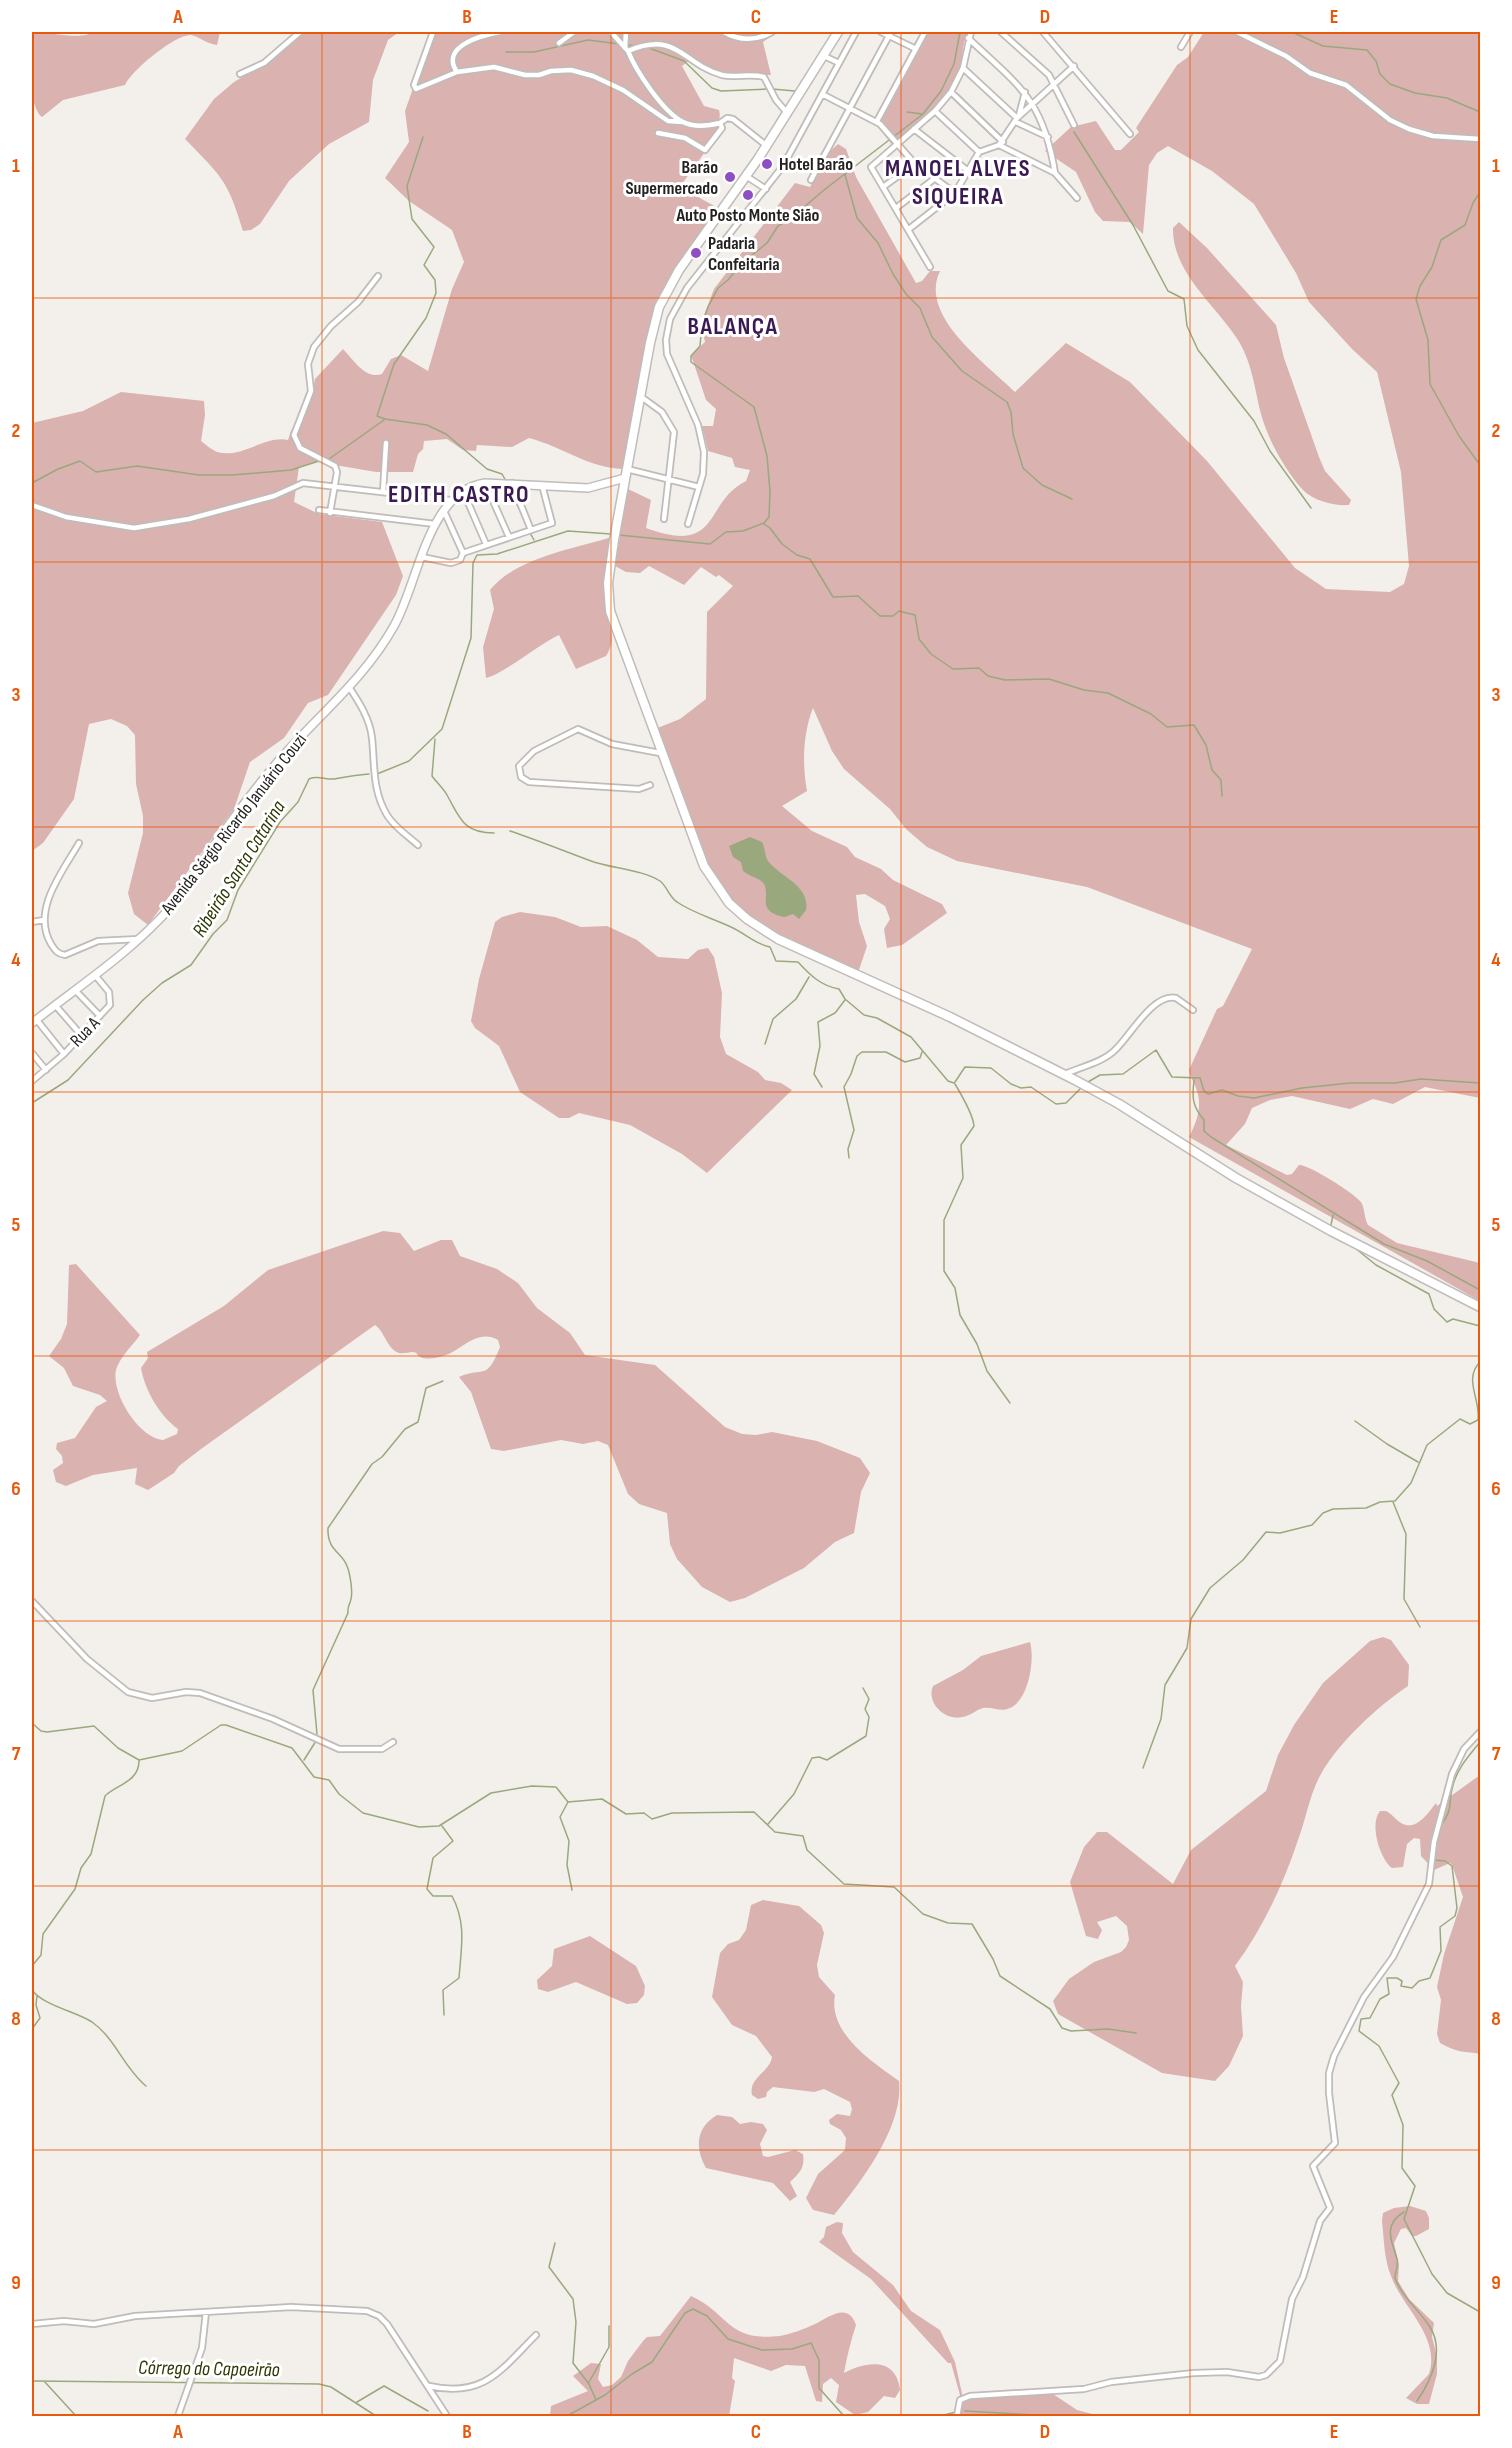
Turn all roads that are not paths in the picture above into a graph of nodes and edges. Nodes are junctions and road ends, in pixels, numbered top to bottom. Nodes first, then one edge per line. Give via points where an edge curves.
1 (300, 32) edge
2 (433, 32) edge
3 (500, 32) edge
4 (574, 32) edge
5 (610, 32) edge
6 (626, 32) edge
7 (724, 32) edge
8 (772, 32) edge
9 (838, 32) edge
10 (856, 32) edge
11 (881, 32) edge
12 (926, 32) edge
13 (971, 32) edge
14 (1001, 32) edge
15 (1043, 32) edge
16 (1190, 32) edge
17 (1237, 32) edge
18 (890, 33) edge
19 (968, 38) junction
20 (559, 43) dead end
21 (1180, 47) dead end
22 (626, 49) junction
23 (916, 49) junction
24 (824, 56) junction
25 (839, 63) junction
26 (1074, 66) junction
27 (963, 68) junction
28 (457, 72) junction
29 (240, 74) dead end
30 (1055, 84) junction
31 (951, 92) junction
32 (1025, 92) junction
33 (822, 94) junction
34 (1034, 103) junction
35 (850, 107) junction
36 (935, 111) junction
37 (788, 114) junction
38 (1017, 119) junction
39 (877, 121) junction
40 (683, 122) junction
41 (720, 123) junction
42 (1074, 125) dead end
43 (915, 129) junction
44 (658, 133) dead end
45 (1130, 134) dead end
46 (1048, 137) junction
47 (893, 140) junction
48 (1480, 140) edge
49 (1001, 144) junction
50 (767, 146) junction
51 (979, 152) junction
52 (915, 164) junction
53 (967, 170) junction
54 (1055, 173) junction
55 (746, 176) junction
56 (934, 179) junction
57 (811, 180) dead end
58 (883, 187) junction
59 (766, 189) junction
60 (955, 193) junction
61 (1077, 198) dead end
62 (896, 208) junction
63 (909, 230) junction
64 (930, 267) dead end
65 (378, 276) dead end
66 (640, 396) junction
67 (386, 443) dead end
68 (627, 468) junction
69 (625, 478) junction
70 (670, 479) junction
71 (485, 483) junction
72 (512, 483) junction
73 (542, 485) junction
74 (335, 486) junction
75 (699, 488) junction
76 (463, 490) junction
77 (383, 492) junction
78 (450, 500) junction
79 (32, 505) edge
80 (319, 510) dead end
81 (444, 510) junction
82 (330, 513) junction
83 (664, 519) dead end
84 (435, 524) junction
85 (688, 524) dead end
86 (531, 530) junction
87 (509, 537) junction
88 (486, 544) junction
89 (463, 553) junction
90 (422, 557) junction
91 (349, 687) junction
92 (660, 753) junction
93 (650, 785) dead end
94 (80, 843) dead end
95 (417, 845) dead end
96 (44, 920) junction
97 (32, 922) edge
98 (141, 938) junction
99 (95, 975) junction
100 (75, 990) junction
101 (55, 1005) junction
102 (1193, 1010) dead end
103 (100, 1016) junction
104 (34, 1021) edge
105 (82, 1036) junction
106 (32, 1053) edge
107 (64, 1054) junction
108 (46, 1070) junction
109 (1065, 1074) junction
110 (32, 1081) edge
111 (1480, 1307) edge
112 (32, 1601) edge
113 (1480, 1732) edge
114 (393, 1742) dead end
115 (206, 2312) junction
116 (32, 2324) edge
117 (536, 2334) dead end
118 (429, 2386) junction
119 (178, 2416) edge
120 (447, 2416) edge
121 (957, 2416) edge

1 - 29 street via 264,63
2 - 28 street via 414,85 416,89
3 - 28 street via 465,42 453,57
4 - 20 street
5 - 22 street
6 - 22 street
7 - 8 street via 747,39
9 - 24 highway
10 - 25 street
11 - 18 street
12 - 23 street
13 - 19 street
14 - 30 street via 1041,66
15 - 26 street
16 - 21 street
17 - 48 street via 1311,73 1346,86 1403,127 1422,134
18 - 23 street
18 - 35 street
19 - 27 street
19 - 32 street
22 - 37 street via 645,44 669,46 724,75 764,77
22 - 40 street via 661,102
23 - 39 street
24 - 25 street
24 - 37 highway
25 - 33 street
26 - 30 street
26 - 45 street
27 - 31 street
27 - 38 street
28 - 40 street via 494,67 525,75 578,71 624,90 668,122
30 - 34 street
30 - 42 street
31 - 36 street
31 - 49 street
32 - 34 street
32 - 38 street
33 - 35 street
33 - 59 street
34 - 38 street
34 - 46 street
35 - 39 street
35 - 57 street
36 - 43 street
36 - 51 street
37 - 50 highway
38 - 46 street
38 - 49 street
39 - 47 street
40 - 41 street
41 - 44 street via 722,129 705,150 685,138
41 - 50 street via 733,119
43 - 47 street
43 - 53 street
46 - 54 street
47 - 52 street
47 - 58 street via 873,163 872,172
49 - 51 street
49 - 54 street
50 - 55 highway
51 - 53 street
52 - 56 street
52 - 58 street
53 - 60 street
54 - 61 street
55 - 59 street
55 - 66 highway via 664,296 656,316
56 - 60 street
56 - 62 street
58 - 62 street
59 - 75 street via 687,288 668,328 669,362 693,411 703,444
60 - 63 street
62 - 63 street
63 - 64 street
65 - 74 street via 358,302 321,337 309,358 311,391 294,435 300,448 335,466
66 - 68 highway
66 - 70 street via 662,412 674,432
67 - 77 street
68 - 69 highway
68 - 70 street
69 - 73 street, Avenida Sérgio Ricardo Januário Couzi via 588,488
69 - 92 highway via 608,600
70 - 75 street
70 - 83 street
71 - 72 street, Avenida Sérgio Ricardo Januário Couzi
71 - 76 street, Avenida Sérgio Ricardo Januário Couzi
71 - 87 street
72 - 73 street, Avenida Sérgio Ricardo Januário Couzi
72 - 86 street
73 - 86 street via 553,521
74 - 77 street
74 - 79 street via 297,484 274,496 134,528 66,517
74 - 82 street
75 - 85 street
76 - 78 street, Avenida Sérgio Ricardo Januário Couzi
76 - 88 street
77 - 78 street
78 - 81 street, Avenida Sérgio Ricardo Januário Couzi
80 - 82 street
81 - 84 street, Avenida Sérgio Ricardo Januário Couzi
81 - 89 street
82 - 84 street
84 - 90 street, Avenida Sérgio Ricardo Januário Couzi
86 - 87 street
87 - 88 street
88 - 89 street
89 - 90 street via 460,560 452,563
90 - 91 street, Avenida Sérgio Ricardo Januário Couzi via 395,624
91 - 95 street via 361,705 372,736 373,780 378,796 388,817
91 - 98 street, Avenida Sérgio Ricardo Januário Couzi via 274,767 170,908
92 - 93 street via 612,744 578,729 534,751 519,766 521,777 529,782 639,789
92 - 109 highway via 704,866 722,896 742,915 794,946
94 - 96 street via 48,898
96 - 97 street
96 - 98 street via 49,939 60,954 73,953 98,941
98 - 99 street, Avenida Sérgio Ricardo Januário Couzi
99 - 100 street, Avenida Sérgio Ricardo Januário Couzi
99 - 103 street, Rua A via 110,996 110,1005
100 - 101 street, Avenida Sérgio Ricardo Januário Couzi
100 - 103 street
101 - 104 street, Avenida Sérgio Ricardo Januário Couzi
101 - 105 street
102 - 109 street via 1176,998 1164,999 1137,1023 1114,1052
103 - 105 street, Rua A
104 - 107 street
105 - 107 street, Rua A
106 - 108 street
107 - 108 street, Rua A
108 - 110 street, Rua A
109 - 111 highway via 1245,1184
112 - 114 street via 87,1659 128,1692 152,1698 200,1693 290,1726 339,1749 382,1749
113 - 121 street via 1464,1749 1452,1774 1434,1842 1429,1884 1393,1957 1364,1997 1334,2056 1329,2093 1335,2143 1312,2166 1330,2208 1320,2221 1304,2277 1292,2299 1285,2345 1276,2367 1259,2377 1227,2372 1194,2373 1111,2382 1084,2389 970,2396 960,2400
115 - 116 street via 135,2316 94,2324
115 - 118 street via 291,2307 367,2311 387,2324
115 - 119 street via 202,2348
117 - 118 street via 484,2383 460,2390
118 - 120 street

